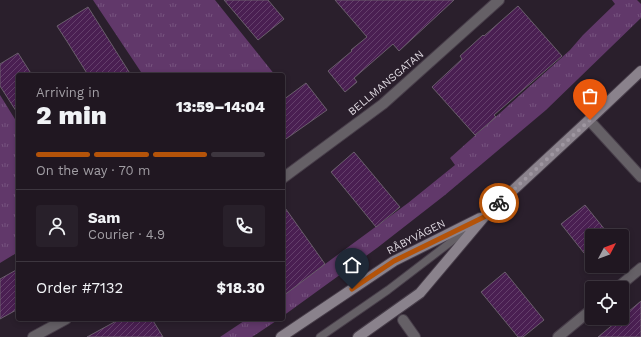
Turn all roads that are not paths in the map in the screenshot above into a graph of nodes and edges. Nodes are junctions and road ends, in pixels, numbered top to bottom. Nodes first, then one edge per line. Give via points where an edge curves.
1 (498, 0) edge
2 (641, 71) edge
3 (590, 120) junction
4 (285, 177) edge
5 (641, 177) edge
6 (484, 217) junction
7 (641, 268) edge
8 (625, 281) edge
9 (585, 314) edge
10 (403, 320) dead end
11 (62, 321) edge
12 (33, 337) edge
13 (281, 337) edge
14 (320, 337) edge
15 (358, 337) edge
16 (416, 337) edge
17 (558, 337) edge

1 - 4 street, BELLMANSGATAN via 383,104
2 - 3 main road, RÅBYVÄGEN
3 - 5 street
3 - 6 main road, RÅBYVÄGEN
6 - 13 main road, RÅBYVÄGEN via 394,261
6 - 14 lane, RÅBYVÄGEN via 388,290
6 - 15 main road, RÅBYVÄGEN via 420,293
7 - 8 street
9 - 17 street
10 - 16 street
11 - 12 street

